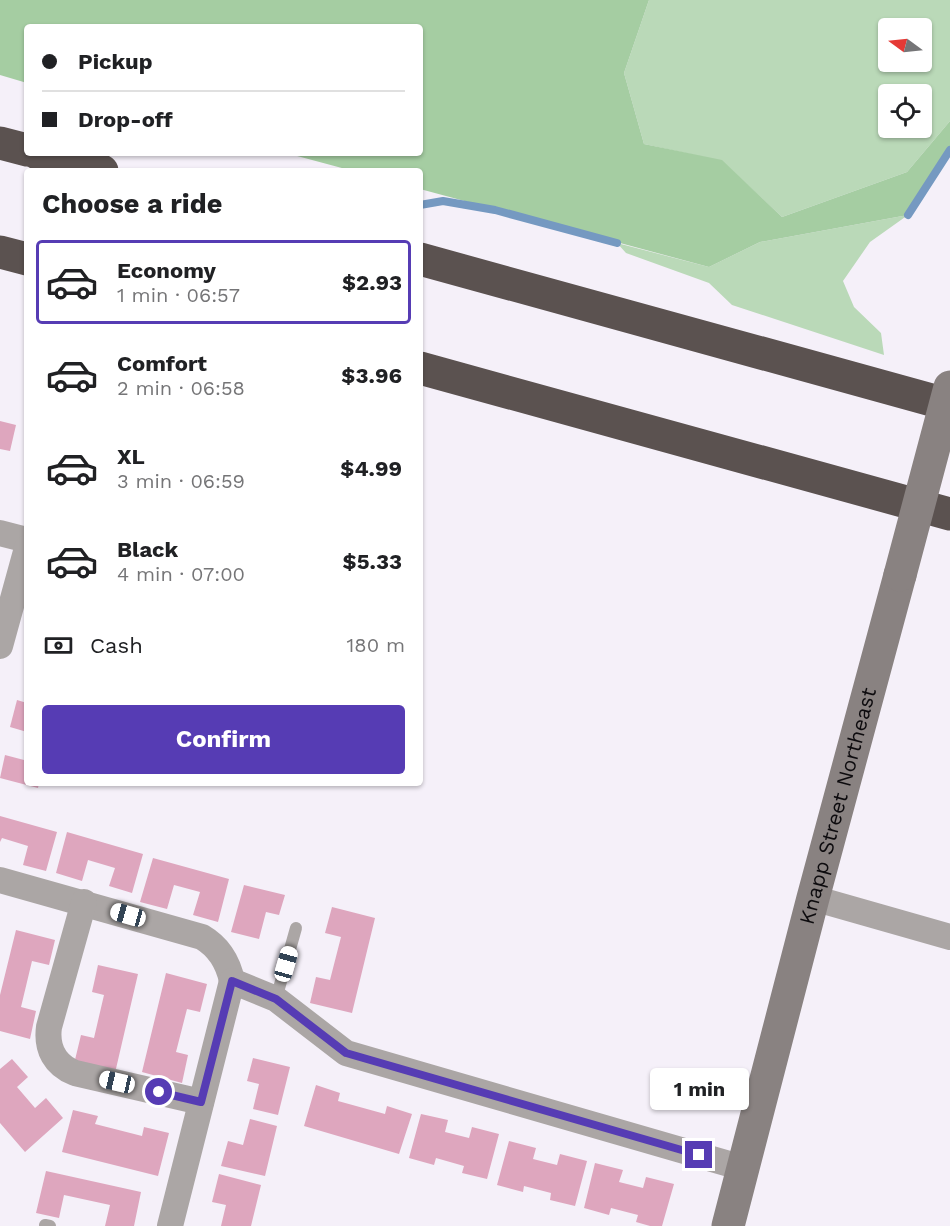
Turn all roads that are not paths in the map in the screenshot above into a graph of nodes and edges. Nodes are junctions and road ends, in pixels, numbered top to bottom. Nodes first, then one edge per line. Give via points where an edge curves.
1 (0, 143) edge
2 (24, 149) edge
3 (48, 156) edge
4 (91, 168) edge
5 (0, 252) edge
6 (24, 258) edge
7 (423, 260) edge
8 (423, 369) edge
9 (950, 387) edge
10 (950, 405) edge
11 (950, 514) edge
12 (0, 532) edge
13 (24, 539) edge
14 (24, 559) edge
15 (0, 646) edge
16 (0, 880) edge
17 (813, 898) junction
18 (84, 902) junction
19 (296, 928) dead end
20 (950, 937) edge
21 (232, 981) junction
22 (276, 999) junction
23 (201, 1102) junction
24 (743, 1168) junction
25 (170, 1226) edge
26 (728, 1226) edge

1 - 2 highway
3 - 4 highway
5 - 6 highway
7 - 10 highway
8 - 11 highway
9 - 17 main road, Knapp Street Northeast, bridge
12 - 13 street
14 - 15 street
16 - 18 street
17 - 20 street
17 - 24 main road, Knapp Street Northeast
18 - 21 street via 202,937 223,956
18 - 23 street via 49,1027 48,1041 54,1056 75,1073
19 - 22 lane
21 - 22 street
21 - 23 street
22 - 24 street via 346,1053
23 - 25 street
24 - 26 main road, Knapp Street Northeast

